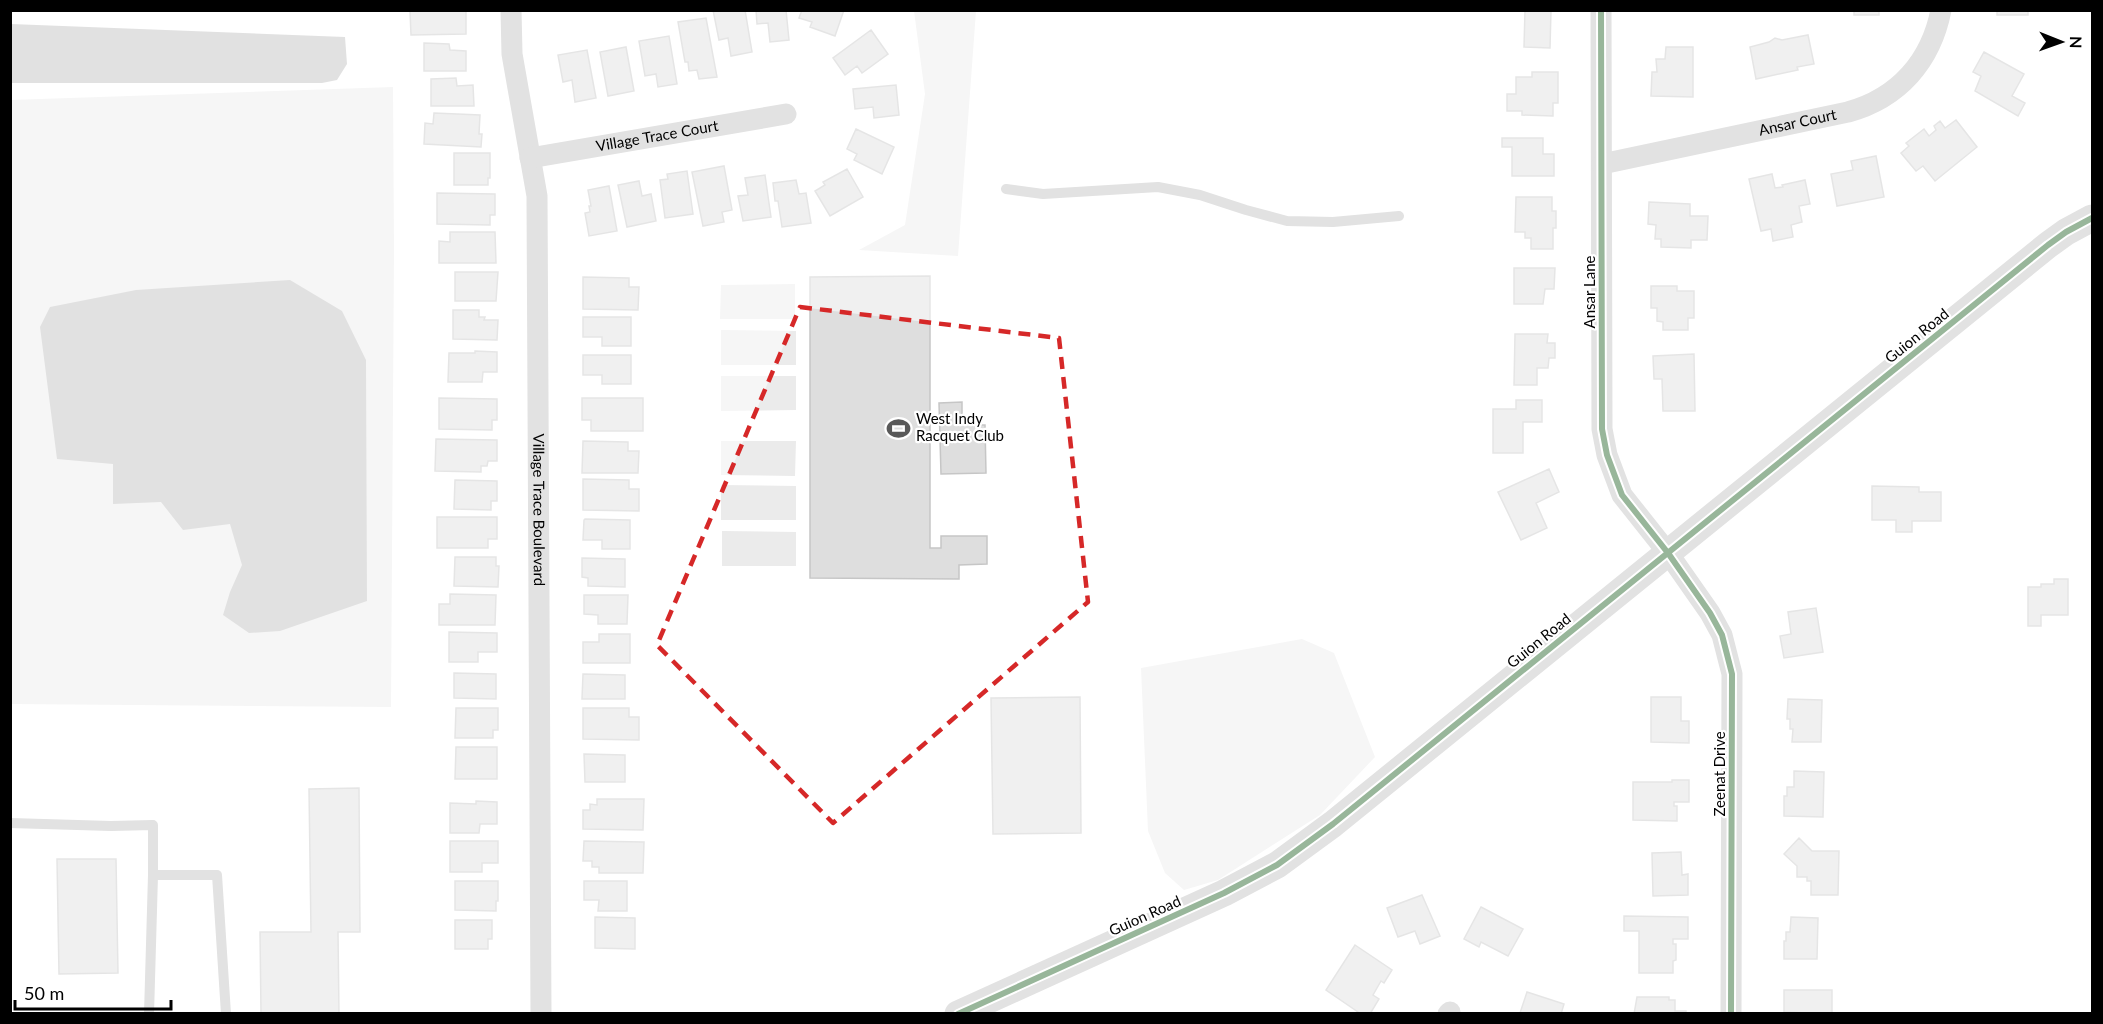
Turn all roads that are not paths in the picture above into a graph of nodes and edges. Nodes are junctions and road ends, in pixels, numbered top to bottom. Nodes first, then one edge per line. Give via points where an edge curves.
1 (511, 10) edge
2 (1601, 10) edge
3 (1941, 10) edge
4 (786, 114) dead end
5 (530, 158) junction
6 (1602, 164) junction
7 (1006, 189) dead end
8 (1399, 216) dead end
9 (2092, 218) edge
10 (1668, 553) junction
11 (10, 823) edge
12 (153, 875) junction
13 (149, 1014) edge
14 (226, 1014) edge
15 (541, 1014) edge
16 (958, 1014) edge
17 (1731, 1014) edge

1 - 5 street, Village Trace Boulevard via 512,54
2 - 6 street, Ansar Lane
3 - 6 street, Ansar Court via 1932,45 1922,62 1902,84 1867,106
4 - 5 street, Village Trace Court
5 - 15 street, Village Trace Boulevard via 537,196
6 - 10 street, Ansar Lane via 1602,429 1606,455 1623,495
7 - 8 lane via 1043,194 1158,187 1287,221 1333,222
9 - 10 street, Guion Road via 2048,245
10 - 16 street, Guion Road via 1277,865
10 - 17 street, Zeenat Drive via 1719,629 1732,674
11 - 12 lane via 153,825
12 - 13 lane
12 - 14 lane via 217,875

